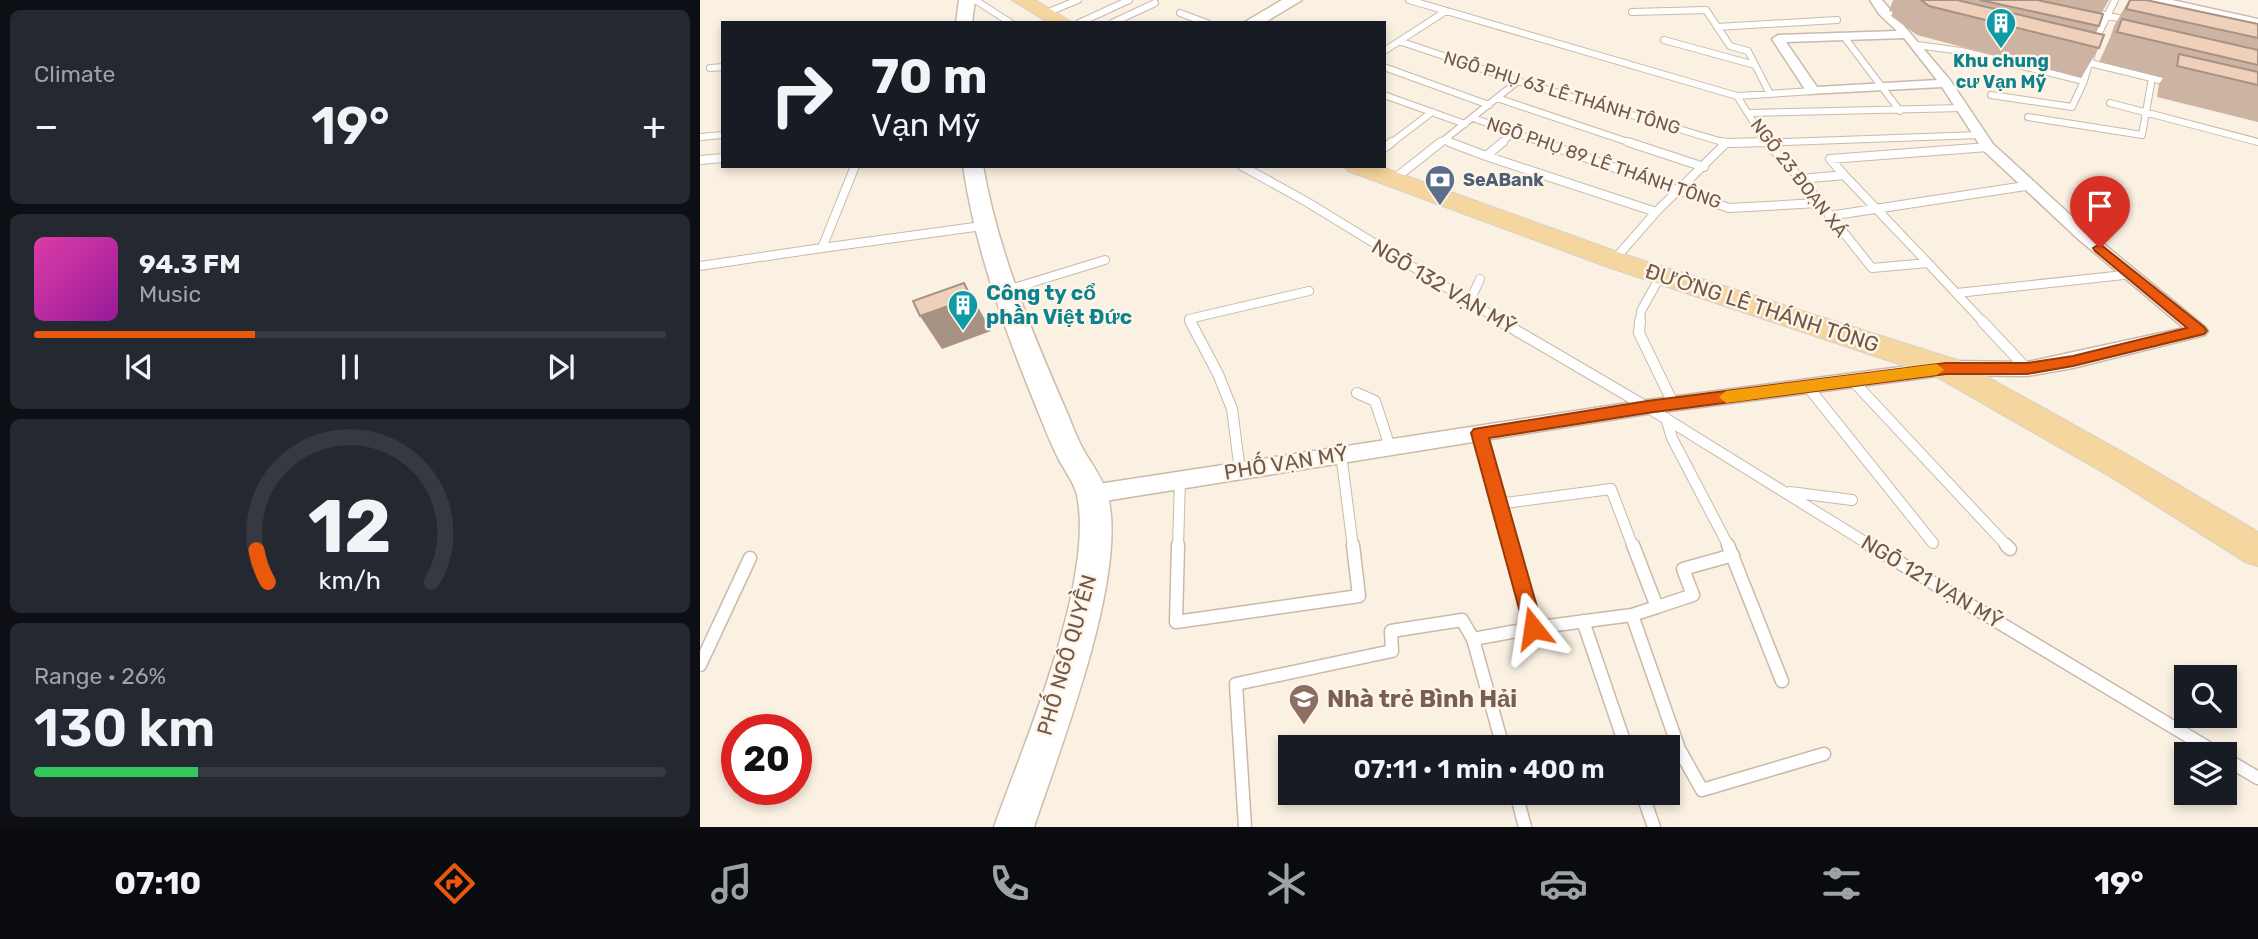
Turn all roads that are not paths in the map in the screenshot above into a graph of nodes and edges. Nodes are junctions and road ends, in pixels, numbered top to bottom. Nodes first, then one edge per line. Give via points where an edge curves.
1 (967, 0) edge
2 (975, 0) edge
3 (1021, 0) edge
4 (1078, 0) edge
5 (1129, 0) edge
6 (1294, 0) edge
7 (1409, 0) edge
8 (2115, 0) edge
9 (2151, 0) edge
10 (1155, 3) dead end
11 (1885, 9) edge
12 (1446, 11) junction
13 (2083, 11) edge
14 (1632, 12) dead end
15 (1046, 13) junction
16 (1180, 13) dead end
17 (2108, 16) junction
18 (1838, 20) dead end
19 (964, 21) edge
20 (1008, 21) edge
21 (1060, 21) edge
22 (1083, 21) edge
23 (1116, 21) edge
24 (1202, 21) edge
25 (1255, 21) edge
26 (2135, 22) edge
27 (2258, 24) edge
28 (1717, 27) junction
29 (2084, 37) edge
30 (1845, 38) junction
31 (2096, 39) junction
32 (1664, 40) dead end
33 (1912, 40) junction
34 (1399, 41) junction
35 (2108, 42) dead end
36 (1386, 50) edge
37 (2064, 56) edge
38 (2090, 62) junction
39 (1755, 65) junction
40 (721, 67) edge
41 (710, 68) dead end
42 (1386, 68) edge
43 (2152, 78) junction
44 (2084, 81) junction
45 (1518, 82) junction
46 (1946, 83) junction
47 (2175, 83) edge
48 (1884, 86) junction
49 (1813, 91) junction
50 (1770, 94) junction
51 (1991, 95) dead end
52 (1386, 96) edge
53 (1737, 96) junction
54 (1497, 98) junction
55 (2110, 103) dead end
56 (1489, 106) junction
57 (1963, 108) junction
58 (1900, 111) junction
59 (1432, 112) junction
60 (2146, 112) junction
61 (1748, 113) junction
62 (2028, 117) dead end
63 (1473, 118) junction
64 (1465, 124) junction
65 (1515, 131) junction
66 (721, 135) edge
67 (700, 137) edge
68 (1444, 140) junction
69 (1984, 141) junction
70 (2258, 142) edge
71 (1726, 143) junction
72 (1767, 144) junction
73 (1386, 146) edge
74 (1486, 156) junction
75 (721, 158) edge
76 (700, 160) edge
77 (1704, 167) junction
78 (854, 168) edge
79 (977, 168) edge
80 (1246, 168) edge
81 (1361, 168) edge
82 (1844, 175) junction
83 (1801, 178) junction
84 (1393, 180) junction
85 (2032, 185) junction
86 (1681, 190) junction
87 (1818, 203) junction
88 (1879, 209) junction
89 (1656, 212) junction
90 (1829, 216) junction
91 (982, 226) junction
92 (822, 248) junction
93 (1105, 260) dead end
94 (1614, 260) junction
95 (1928, 263) junction
96 (700, 266) edge
97 (2133, 274) junction
98 (1661, 275) junction
99 (1480, 279) dead end
100 (1003, 291) junction
101 (1309, 291) dead end
102 (1957, 293) junction
103 (1469, 303) junction
104 (1946, 368) junction
105 (2027, 369) junction
106 (1854, 382) junction
107 (1808, 387) junction
108 (1357, 393) dead end
109 (1647, 407) junction
110 (1669, 411) junction
111 (1479, 433) junction
112 (1390, 447) junction
113 (1340, 454) junction
114 (1240, 471) junction
115 (1180, 481) junction
116 (1784, 491) junction
117 (1092, 495) junction
118 (1852, 500) dead end
119 (1497, 504) junction
120 (1933, 543) dead end
121 (2010, 549) dead end
122 (2258, 551) edge
123 (1733, 555) junction
124 (750, 558) dead end
125 (1657, 607) junction
126 (1632, 614) junction
127 (1583, 621) junction
128 (1533, 628) junction
129 (1473, 639) junction
130 (700, 665) edge
131 (1782, 681) dead end
132 (1500, 735) edge
133 (1622, 735) edge
134 (2198, 742) edge
135 (1824, 754) dead end
136 (2237, 766) edge
137 (2258, 778) edge
138 (1519, 805) edge
139 (1646, 805) edge
140 (1014, 827) edge
141 (1245, 827) edge
142 (1525, 827) edge
143 (1654, 827) edge

1 - 19 street
2 - 20 lane
3 - 15 main road
4 - 15 lane
5 - 22 lane
6 - 25 street
7 - 12 lane, NGÕ 23 ĐOẠN XÁ
8 - 17 lane
9 - 27 street
10 - 23 lane
11 - 33 street
12 - 34 lane
12 - 53 lane, NGÕ 23 ĐOẠN XÁ
13 - 17 lane
14 - 28 lane via 1706,10
15 - 21 main road
16 - 24 lane
17 - 26 lane
17 - 31 lane
18 - 28 lane
28 - 39 lane via 1730,46 1748,51
29 - 31 lane
30 - 33 street
30 - 48 lane
30 - 49 street via 1778,39
31 - 35 lane
31 - 38 lane
32 - 39 lane
33 - 44 lane
33 - 46 street
34 - 36 lane
34 - 45 lane, NGÕ PHỤ 63 LÊ THÁNH TÔNG
37 - 38 lane
38 - 43 lane
38 - 44 lane
39 - 50 lane
40 - 41 lane
42 - 56 lane
43 - 47 lane
43 - 60 lane
44 - 51 lane via 2072,107
45 - 54 lane
45 - 71 lane, NGÕ PHỤ 63 LÊ THÁNH TÔNG
46 - 48 street
46 - 57 street
48 - 49 street
48 - 58 lane
49 - 50 lane
50 - 53 lane
52 - 59 lane, NGÕ PHỤ 89 LÊ THÁNH TÔNG
53 - 61 lane, NGÕ 23 ĐOẠN XÁ
54 - 56 lane
54 - 77 lane
55 - 60 lane
56 - 63 lane
57 - 58 lane
57 - 69 street
58 - 61 lane
59 - 64 lane, NGÕ PHỤ 89 LÊ THÁNH TÔNG
59 - 73 lane
60 - 62 lane via 2142,135
60 - 70 lane
61 - 72 lane, NGÕ 23 ĐOẠN XÁ
63 - 64 lane
63 - 65 lane, NGÕ PHỤ 89 LÊ THÁNH TÔNG
64 - 68 lane
65 - 74 lane
65 - 86 lane, NGÕ PHỤ 89 LÊ THÁNH TÔNG
66 - 67 lane
68 - 74 lane
68 - 84 lane
69 - 72 lane, NGÕ PHỤ 63 LÊ THÁNH TÔNG
69 - 82 lane via 1830,159
69 - 85 street
71 - 72 lane, NGÕ PHỤ 63 LÊ THÁNH TÔNG
71 - 77 lane
72 - 83 lane, NGÕ 23 ĐOẠN XÁ
74 - 89 lane
75 - 76 lane
77 - 86 lane
78 - 92 lane
79 - 91 street, PHỐ NGÔ QUYỀN
80 - 103 lane, NGÕ 132 VẠN MỸ
81 - 84 main road, ĐƯỜNG LÊ THÁNH TÔNG
82 - 83 lane
82 - 88 lane
83 - 87 lane, NGÕ 23 ĐOẠN XÁ
84 - 94 main road, ĐƯỜNG LÊ THÁNH TÔNG
85 - 88 lane
85 - 97 street via 2083,236
86 - 87 lane, NGÕ PHỤ 89 LÊ THÁNH TÔNG via 1729,208
86 - 89 lane
87 - 90 lane, NGÕ 23 ĐOẠN XÁ
88 - 90 lane
88 - 95 lane
89 - 94 lane
90 - 95 lane, NGÕ 23 ĐOẠN XÁ via 1872,268
91 - 92 lane
91 - 100 street, PHỐ NGÔ QUYỀN
92 - 96 lane
93 - 100 lane
94 - 98 main road, ĐƯỜNG LÊ THÁNH TÔNG
95 - 102 lane
97 - 102 lane
97 - 105 street via 2199,331
98 - 104 main road, ĐƯỜNG LÊ THÁNH TÔNG
98 - 110 lane via 1641,311 1639,333
99 - 103 lane
100 - 117 street, PHỐ NGÔ QUYỀN via 1066,445
101 - 114 lane via 1189,319 1232,409
102 - 105 lane
103 - 109 lane, NGÕ 132 VẠN MỸ
104 - 105 street
104 - 106 street
104 - 122 main road, ĐƯỜNG LÊ THÁNH TÔNG
106 - 107 street
106 - 121 lane
107 - 110 street
107 - 120 lane
108 - 112 lane via 1375,401
109 - 110 street
109 - 111 street, PHỐ VẠN MỸ
110 - 116 lane, NGÕ 121 VẠN MỸ
110 - 123 lane via 1672,438
111 - 112 street, PHỐ VẠN MỸ
111 - 119 lane
112 - 113 street, PHỐ VẠN MỸ
113 - 114 street, PHỐ VẠN MỸ
113 - 115 lane via 1359,596 1176,622
114 - 115 street, PHỐ VẠN MỸ
115 - 117 street, PHỐ VẠN MỸ
116 - 118 lane
116 - 134 lane, NGÕ 121 VẠN MỸ
117 - 140 street, PHỐ NGÔ QUYỀN via 1093,566
119 - 125 lane via 1611,489
119 - 128 lane
123 - 125 lane via 1682,569 1693,594
123 - 131 lane
124 - 130 lane
125 - 126 lane
126 - 127 lane
126 - 135 lane via 1679,749 1702,790
127 - 128 lane
127 - 133 lane
128 - 129 lane
129 - 132 lane
129 - 141 lane via 1462,620 1391,631 1392,651 1236,684
136 - 137 lane
138 - 142 lane
139 - 143 lane

